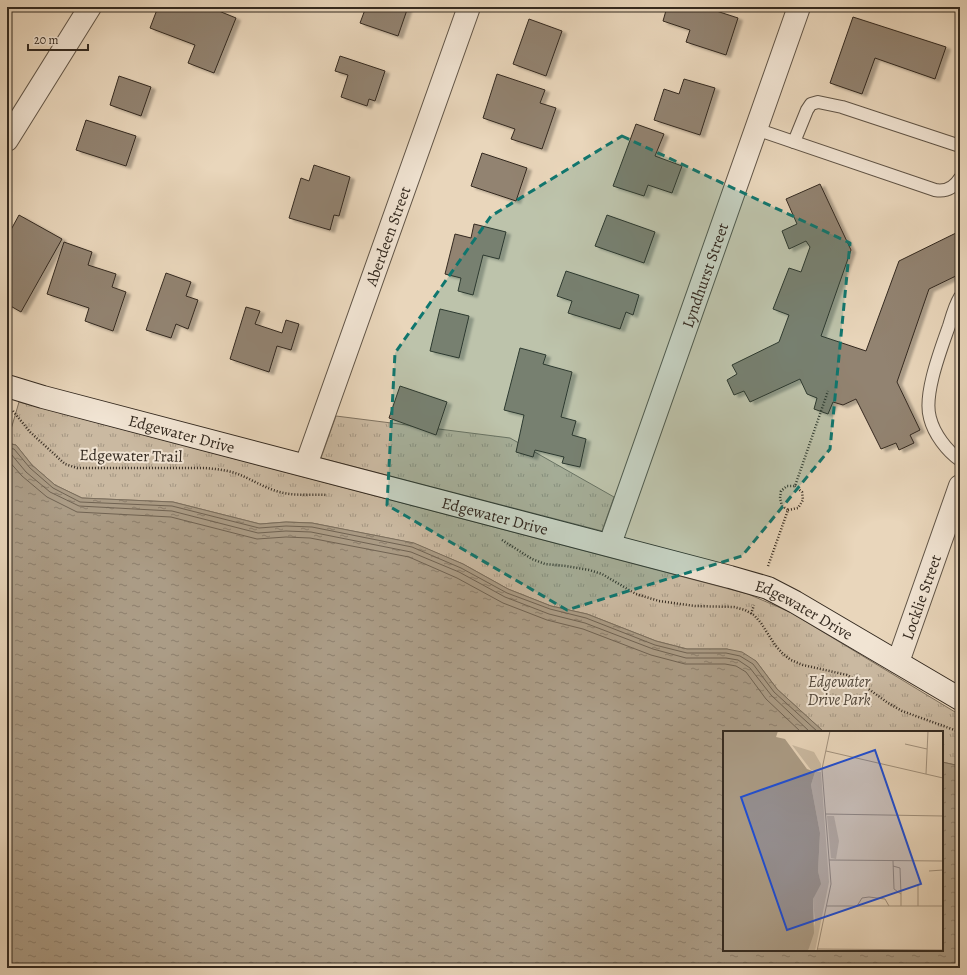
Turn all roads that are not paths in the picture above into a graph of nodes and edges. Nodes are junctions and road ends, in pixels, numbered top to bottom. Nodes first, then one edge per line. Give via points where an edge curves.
1 (90, 7) edge
2 (470, 7) edge
3 (799, 7) edge
4 (756, 129) junction
5 (7, 140) edge
6 (794, 142) junction
7 (960, 146) edge
8 (960, 178) edge
9 (960, 297) edge
10 (7, 386) edge
11 (960, 460) edge
12 (306, 465) junction
13 (960, 486) edge
14 (610, 544) junction
15 (898, 662) junction
16 (960, 699) edge

1 - 5 street
2 - 12 street, Aberdeen Street
3 - 4 street, Lyndhurst Street
4 - 6 lane
4 - 14 street, Lyndhurst Street
6 - 7 lane via 810,104 818,102 842,107
6 - 8 lane via 934,190 950,189
9 - 11 lane via 935,366 929,401 930,418 936,431 950,453
10 - 12 street, Edgewater Drive
12 - 14 street, Edgewater Drive
13 - 15 street, Locklie Street
14 - 15 street, Edgewater Drive via 768,588
15 - 16 street, Edgewater Drive

